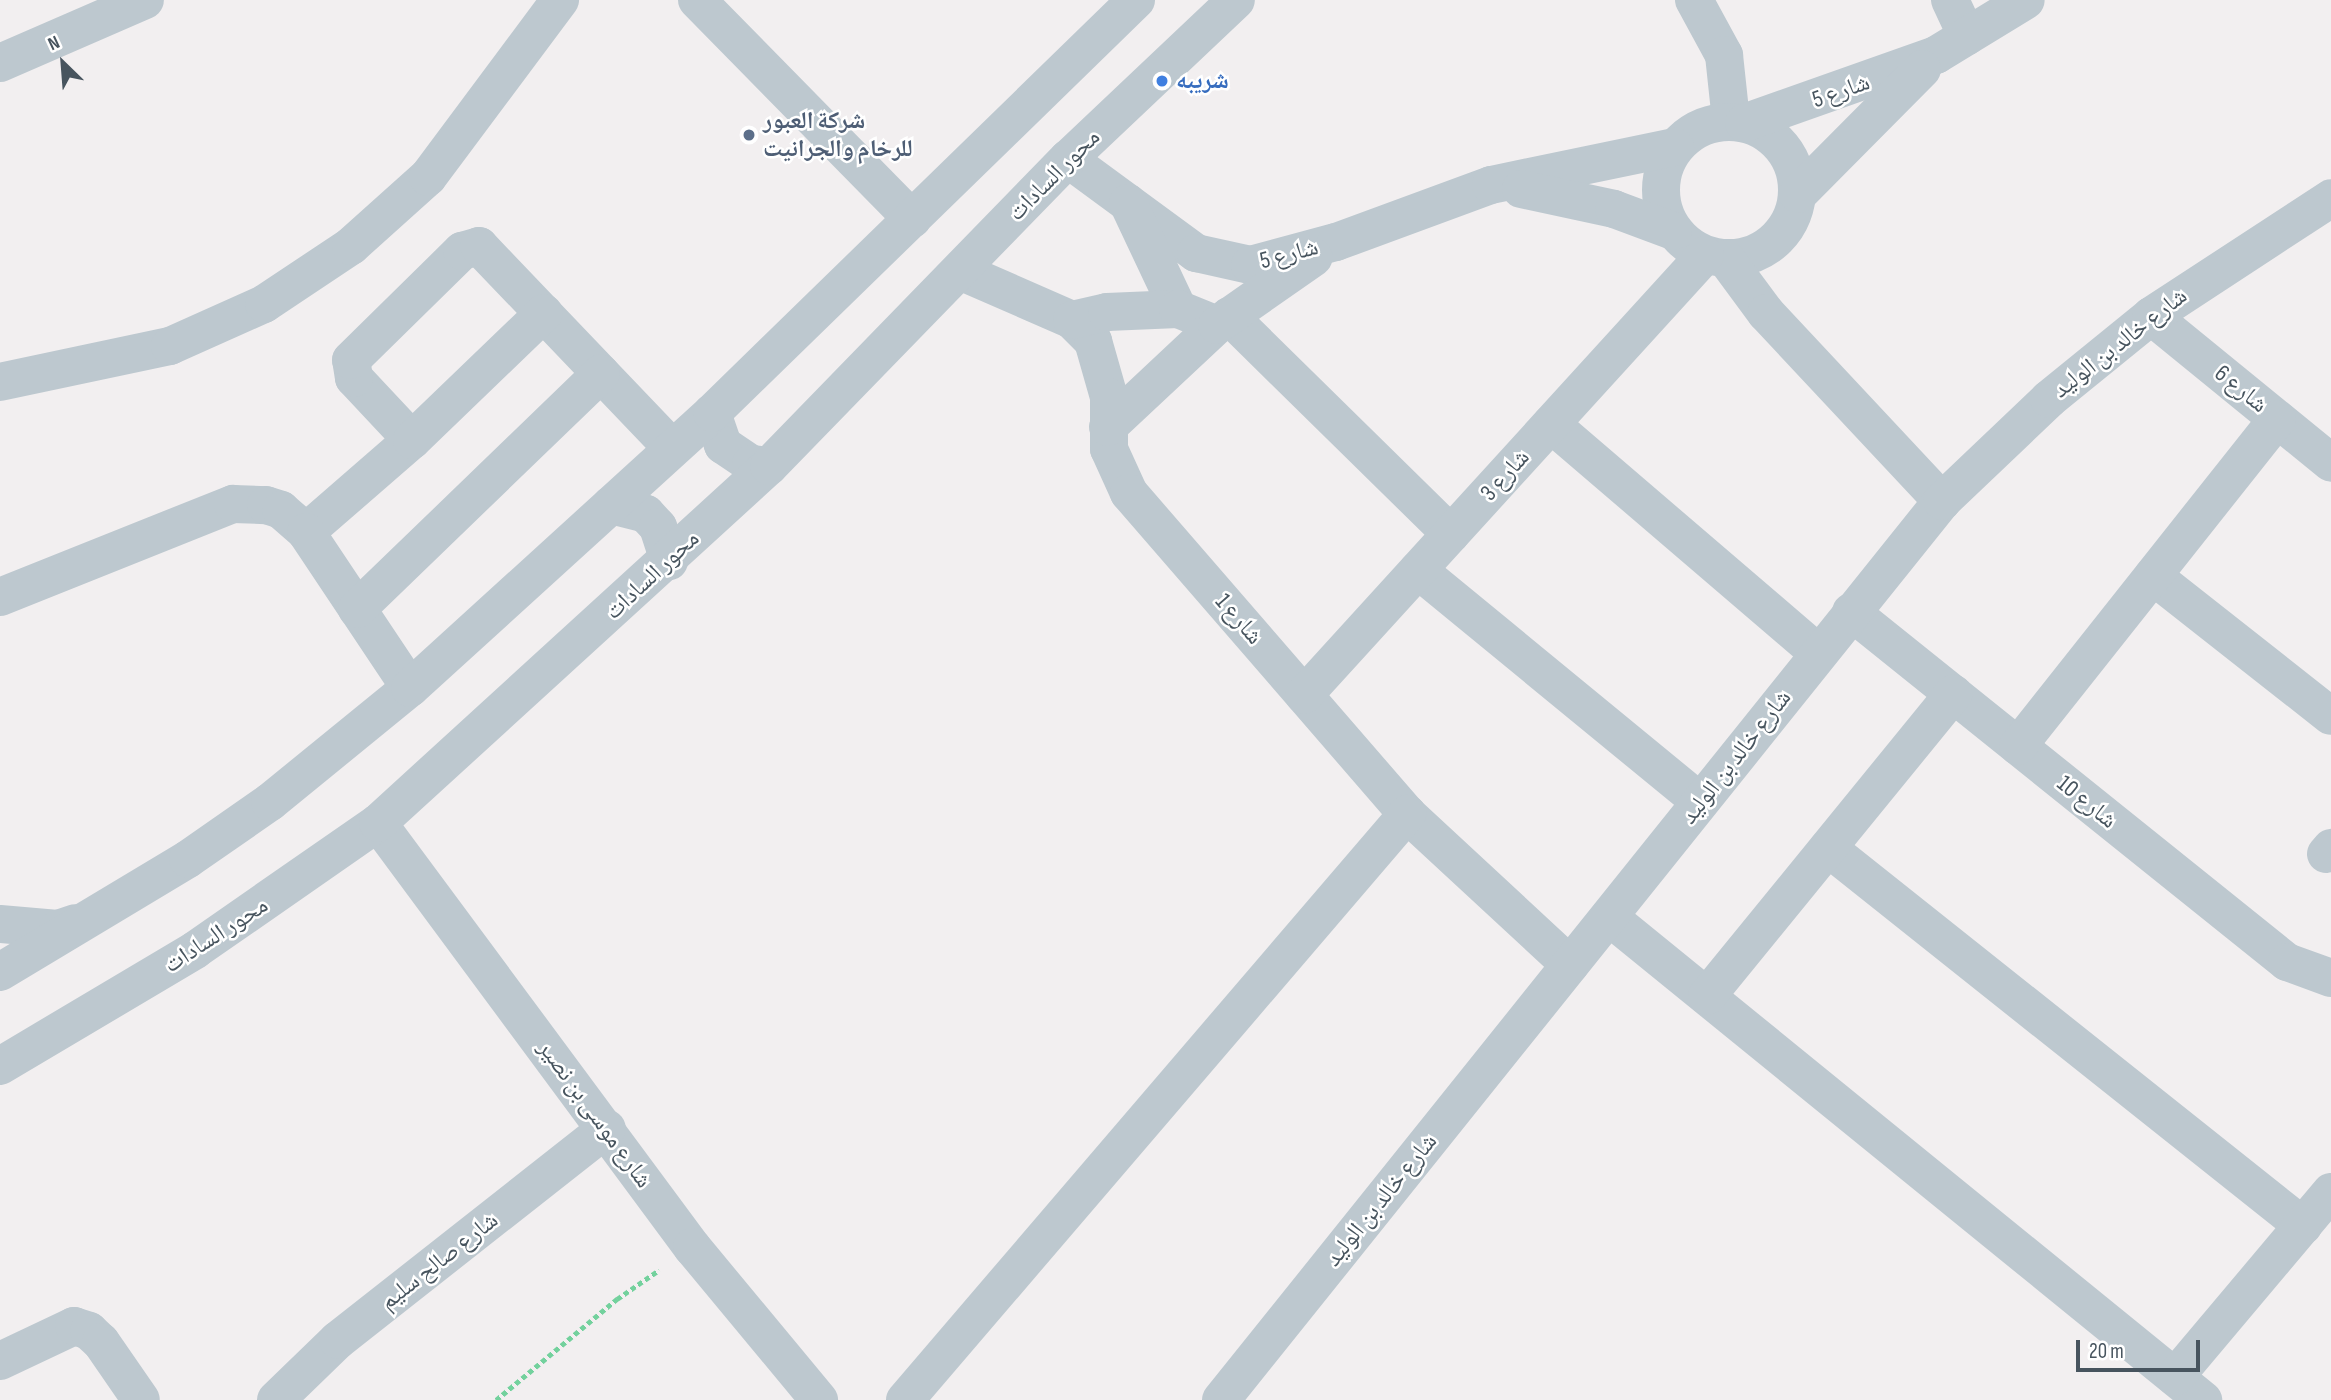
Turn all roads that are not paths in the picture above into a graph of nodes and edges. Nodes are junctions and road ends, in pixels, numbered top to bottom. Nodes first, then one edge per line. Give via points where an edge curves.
1 (145, 0) edge
2 (560, 0) edge
3 (697, 0) edge
4 (1136, 0) edge
5 (1236, 0) edge
6 (1694, 0) edge
7 (1950, 0) edge
8 (2026, 0) edge
9 (1952, 45) junction
10 (8, 55) edge
11 (1737, 122) junction
12 (1675, 147) junction
13 (1068, 159) junction
14 (1491, 185) junction
15 (1798, 194) junction
16 (2331, 198) edge
17 (1128, 203) junction
18 (912, 219) junction
19 (1673, 231) junction
20 (1336, 242) junction
21 (1716, 257) junction
22 (960, 271) junction
23 (1178, 309) junction
24 (544, 313) junction
25 (2151, 316) junction
26 (1072, 320) junction
27 (1223, 320) junction
28 (601, 373) junction
29 (0, 383) edge
30 (712, 413) junction
31 (2277, 419) junction
32 (1551, 424) junction
33 (1108, 426) junction
34 (412, 440) junction
35 (672, 448) junction
36 (2331, 463) edge
37 (769, 466) junction
38 (1942, 501) junction
39 (611, 505) junction
40 (306, 532) junction
41 (1451, 534) junction
42 (669, 561) junction
43 (1418, 570) junction
44 (2153, 576) junction
45 (0, 597) edge
46 (358, 610) junction
47 (1851, 612) junction
48 (1818, 653) junction
49 (410, 688) junction
50 (1953, 694) junction
51 (1304, 695) junction
52 (2331, 716) edge
53 (2018, 746) junction
54 (1700, 802) junction
55 (1407, 814) junction
56 (378, 823) junction
57 (1828, 848) junction
58 (107, 912) junction
59 (1609, 917) junction
60 (0, 924) edge
61 (1570, 965) junction
62 (0, 972) edge
63 (2331, 978) edge
64 (1707, 996) junction
65 (0, 1066) edge
66 (607, 1128) junction
67 (2331, 1192) edge
68 (2303, 1226) junction
69 (0, 1361) edge
70 (2189, 1389) edge
71 (141, 1400) edge
72 (276, 1400) edge
73 (819, 1400) edge
74 (905, 1400) edge
75 (1221, 1400) edge

1 - 10 street
2 - 29 street via 428,177 351,246 264,303 170,346
3 - 18 street
4 - 18 street
5 - 13 street, محور السادات
6 - 11 street via 1724,55
7 - 9 street
8 - 9 street, شارع 5
9 - 11 street, شارع 5
9 - 15 street, شارع 5
11 - 12 street via 1700,129
11 - 15 street via 1762,130 1789,157
12 - 14 street, شارع 5
12 - 19 street via 1660,188 1663,211
13 - 17 street, شارع 5
13 - 22 street, محور السادات
14 - 19 street, شارع 5 via 1553,193
14 - 20 street, شارع 5
15 - 21 street via 1789,223 1769,246 1742,258
16 - 25 street, شارع خالد بن الوليد
17 - 20 street, شارع 5 via 1196,253 1222,262 1250,265
17 - 23 street
18 - 30 street
19 - 21 street
20 - 27 street
21 - 32 street, شارع 3
21 - 38 street
22 - 26 street, شارع 1
22 - 37 street, محور السادات
23 - 26 street via 1107,312
23 - 27 street
24 - 28 street
24 - 34 street
24 - 34 street via 487,251 470,246 462,251 351,360 354,378
25 - 31 street, شارع 6
25 - 38 street, شارع خالد بن الوليد via 2049,399
26 - 33 street, شارع 1 via 1093,341 1104,368
27 - 33 street
27 - 41 street
28 - 35 street
28 - 46 street
30 - 35 street
30 - 37 street via 723,445 751,464
31 - 36 street, شارع 6
31 - 44 street
32 - 41 street, شارع 3
32 - 48 street
33 - 51 street, شارع 1 via 1116,472 1129,493
34 - 40 street
35 - 39 street
37 - 42 street, محور السادات
38 - 47 street, شارع خالد بن الوليد
39 - 42 street via 646,514 658,527
39 - 49 street
40 - 45 street via 274,508 233,504
40 - 46 street
41 - 43 street, شارع 3
42 - 56 street, محور السادات
43 - 51 street, شارع 3
43 - 54 street
44 - 52 street
44 - 53 street
46 - 49 street
47 - 48 street, شارع خالد بن الوليد
47 - 50 street, شارع 10
48 - 54 street, شارع خالد بن الوليد
49 - 58 street via 270,802
50 - 53 street, شارع 10
50 - 57 street
51 - 55 street, شارع 1
53 - 63 street, شارع 10 via 2287,962
54 - 59 street, شارع خالد بن الوليد
55 - 61 street, شارع 1
55 - 74 street
56 - 65 street, محور السادات via 195,950
56 - 66 street, شارع موسى بن نصير
57 - 64 street
57 - 68 street
58 - 60 street via 58,929
58 - 62 street
59 - 61 street, شارع خالد بن الوليد
59 - 64 street
61 - 75 street, شارع خالد بن الوليد
64 - 70 street
66 - 72 street, شارع صالح سليم via 338,1340
66 - 73 street, شارع موسى بن نصير via 692,1247
67 - 68 street
68 - 70 street
69 - 71 street via 59,1329 82,1328 101,1342

